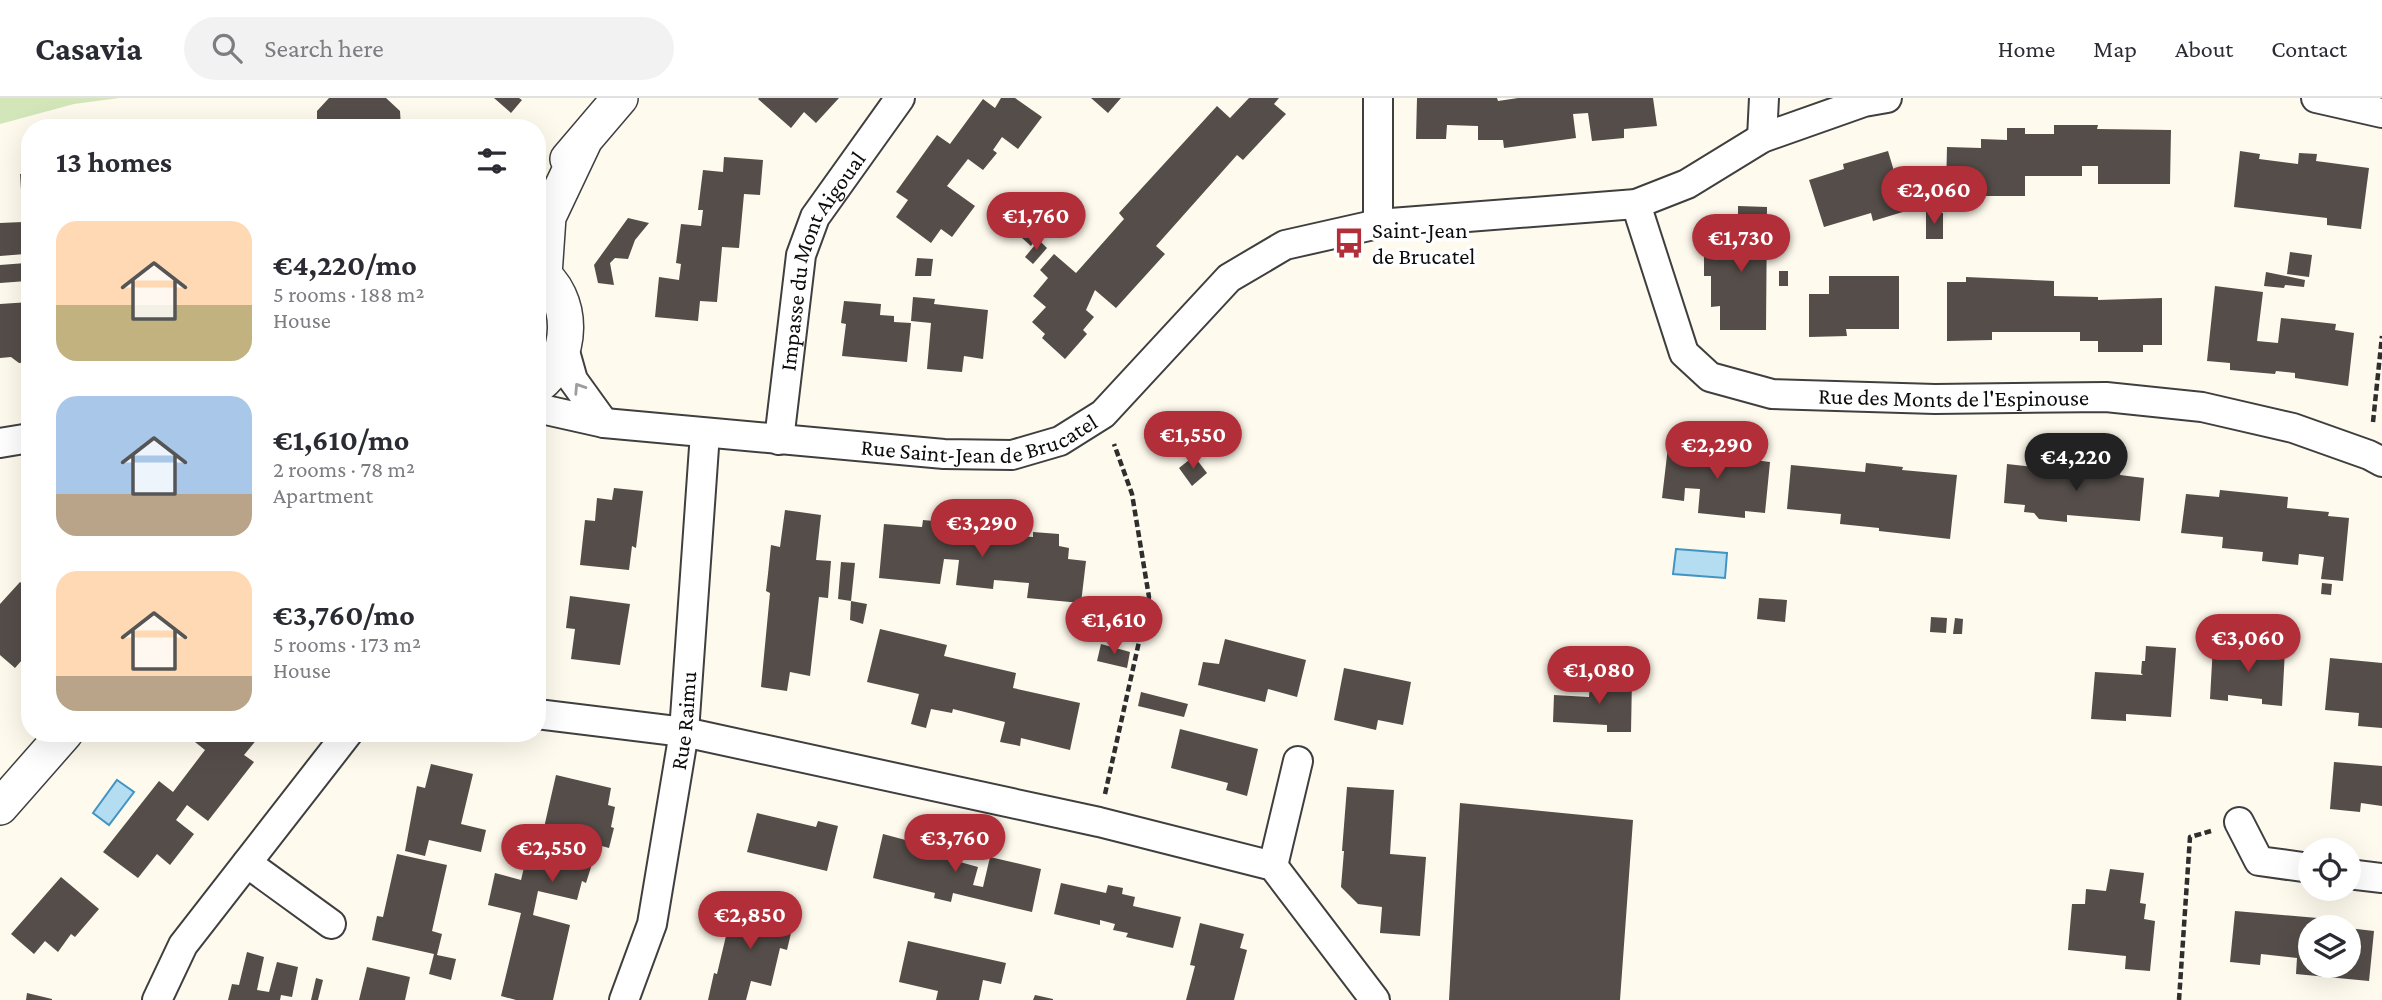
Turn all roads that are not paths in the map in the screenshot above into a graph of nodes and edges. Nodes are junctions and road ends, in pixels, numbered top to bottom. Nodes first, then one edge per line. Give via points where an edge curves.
1 (620, 98) edge
2 (900, 98) edge
3 (1378, 98) edge
4 (1764, 98) edge
5 (1887, 98) edge
6 (2316, 98) edge
7 (2382, 113) edge
8 (1762, 138) junction
9 (583, 141) junction
10 (546, 183) edge
11 (1636, 204) junction
12 (1378, 224) junction
13 (546, 233) edge
14 (546, 279) edge
15 (564, 348) junction
16 (546, 377) edge
17 (546, 410) edge
18 (604, 423) junction
19 (705, 433) junction
20 (21, 440) edge
21 (779, 440) junction
22 (0, 443) edge
23 (2376, 458) edge
24 (546, 715) edge
25 (684, 732) junction
26 (57, 742) edge
27 (341, 742) edge
28 (1298, 761) dead end
29 (0, 807) edge
30 (2239, 822) road end
31 (247, 863) junction
32 (1273, 866) junction
33 (2298, 866) edge
34 (2361, 876) edge
35 (2382, 878) edge
36 (331, 923) dead end
37 (157, 1000) edge
38 (624, 1000) edge
39 (1375, 1000) edge

1 - 9 street
2 - 21 street, Impasse du Mont Aigoual via 815,217 801,255
3 - 12 street
4 - 8 street
5 - 8 street, Rue Saint-Jean de Brucatel
6 - 7 street
8 - 11 street, Rue Saint-Jean de Brucatel via 1686,184
9 - 10 street
9 - 13 street via 548,217
11 - 12 street, Rue Saint-Jean de Brucatel
11 - 23 street, Rue des Monts de l'Espinouse via 1684,353 1710,377 1772,394 1935,399 2106,397 2202,407 2293,428
12 - 21 street, Rue Saint-Jean de Brucatel via 1284,245 1229,278 1103,414 1060,441 1012,455
14 - 15 street via 563,306
15 - 16 street
18 -> 15 street via 573,380
17 - 18 street, Rue Saint-Jean de Brucatel
18 - 19 street, Rue Saint-Jean de Brucatel
19 - 21 street, Rue Saint-Jean de Brucatel
19 - 25 street, Rue Raimu
20 - 22 street
24 - 25 street
25 - 32 street via 1099,822
25 - 38 street, Rue Raimu via 652,923
26 - 29 street
27 - 31 street
28 - 32 street
30 - 33 street via 2259,861
31 - 36 street
31 - 37 street via 183,945
32 - 39 street
34 - 35 street

